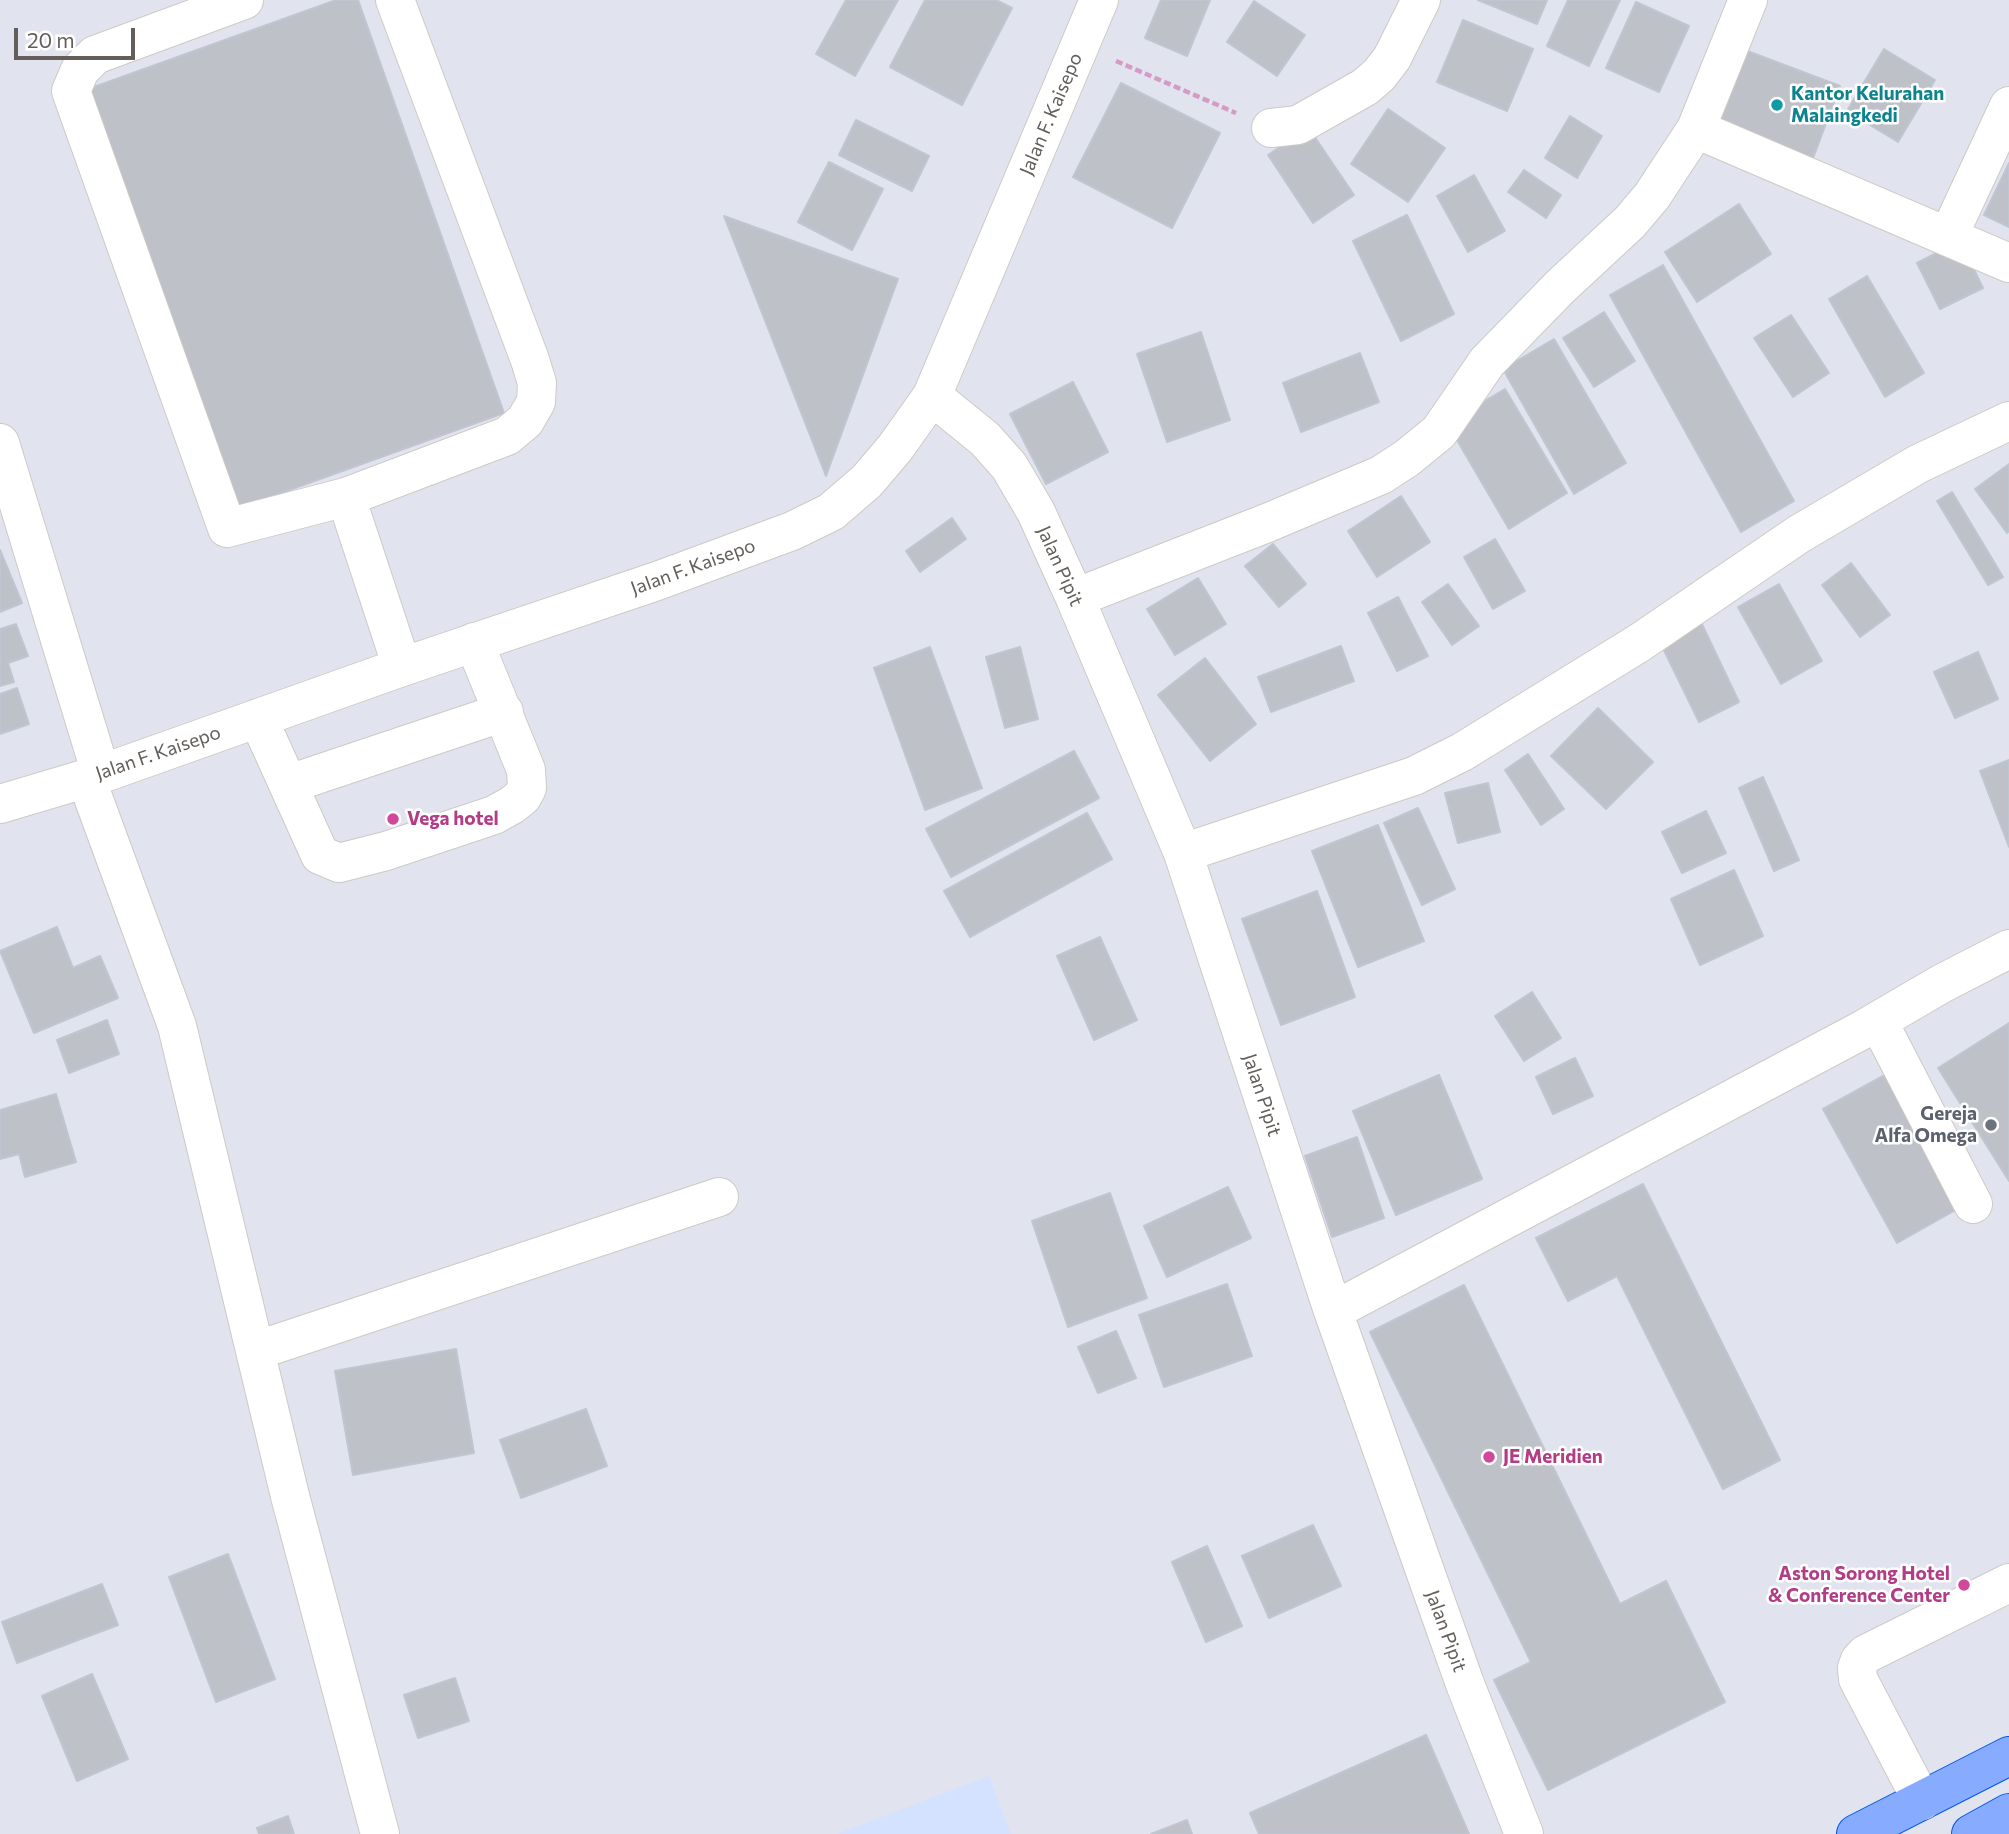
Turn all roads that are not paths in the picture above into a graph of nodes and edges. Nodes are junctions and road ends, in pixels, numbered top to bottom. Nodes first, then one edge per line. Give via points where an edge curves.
1 (244, 0) edge
2 (395, 0) edge
3 (1099, 0) edge
4 (1421, 0) edge
5 (1748, 0) edge
6 (2009, 106) edge
7 (1270, 128) road end
8 (1696, 129) junction
9 (1948, 237) junction
10 (2009, 263) edge
11 (932, 396) junction
12 (2009, 422) edge
13 (0, 443) edge
14 (346, 497) junction
15 (1075, 598) junction
16 (474, 642) junction
17 (402, 667) junction
18 (504, 712) junction
19 (258, 718) junction
20 (93, 776) junction
21 (289, 784) junction
22 (0, 804) edge
23 (1183, 853) junction
24 (2009, 949) edge
25 (1878, 1021) junction
26 (719, 1197) dead end
27 (1973, 1204) dead end
28 (1332, 1311) junction
29 (255, 1351) junction
30 (2009, 1583) edge
31 (2009, 1756) edge
32 (1922, 1801) junction
33 (2009, 1813) edge
34 (380, 1834) edge
35 (1524, 1834) edge
36 (1856, 1834) edge
37 (1971, 1834) edge

1 - 14 street via 95,55 74,80 72,98 227,528
2 - 14 street via 530,360 537,383 536,402 525,421 507,436
3 - 11 street, Jalan F. Kaisepo
4 - 7 street via 1392,58 1365,87 1298,125
5 - 8 street
6 - 9 street
8 - 9 street
8 - 15 street via 1630,222 1487,362 1439,432 1407,458 1381,475
9 - 10 street
11 - 15 street, Jalan Pipit via 985,439 1009,466 1037,512
11 - 16 street, Jalan F. Kaisepo via 867,481 831,512 657,582
12 - 23 street via 1918,464 1799,534 1639,643 1462,752 1414,776
13 - 20 street
14 - 17 street
15 - 23 street, Jalan Pipit
16 - 17 street, Jalan F. Kaisepo
16 - 18 street
17 - 19 street, Jalan F. Kaisepo
18 - 21 street
18 - 21 street via 526,769 527,788 522,797 494,815 339,863 320,855
19 - 20 street, Jalan F. Kaisepo
19 - 21 street
20 - 22 street, Jalan F. Kaisepo
20 - 29 street via 177,1026
23 - 28 street, Jalan Pipit
24 - 25 street
25 - 27 street
25 - 28 street
26 - 29 street
28 - 35 street, Jalan Pipit via 1465,1684
29 - 34 street
30 - 32 street via 1860,1660 1858,1679
31 - 32 highway
32 - 36 highway
33 - 37 highway

